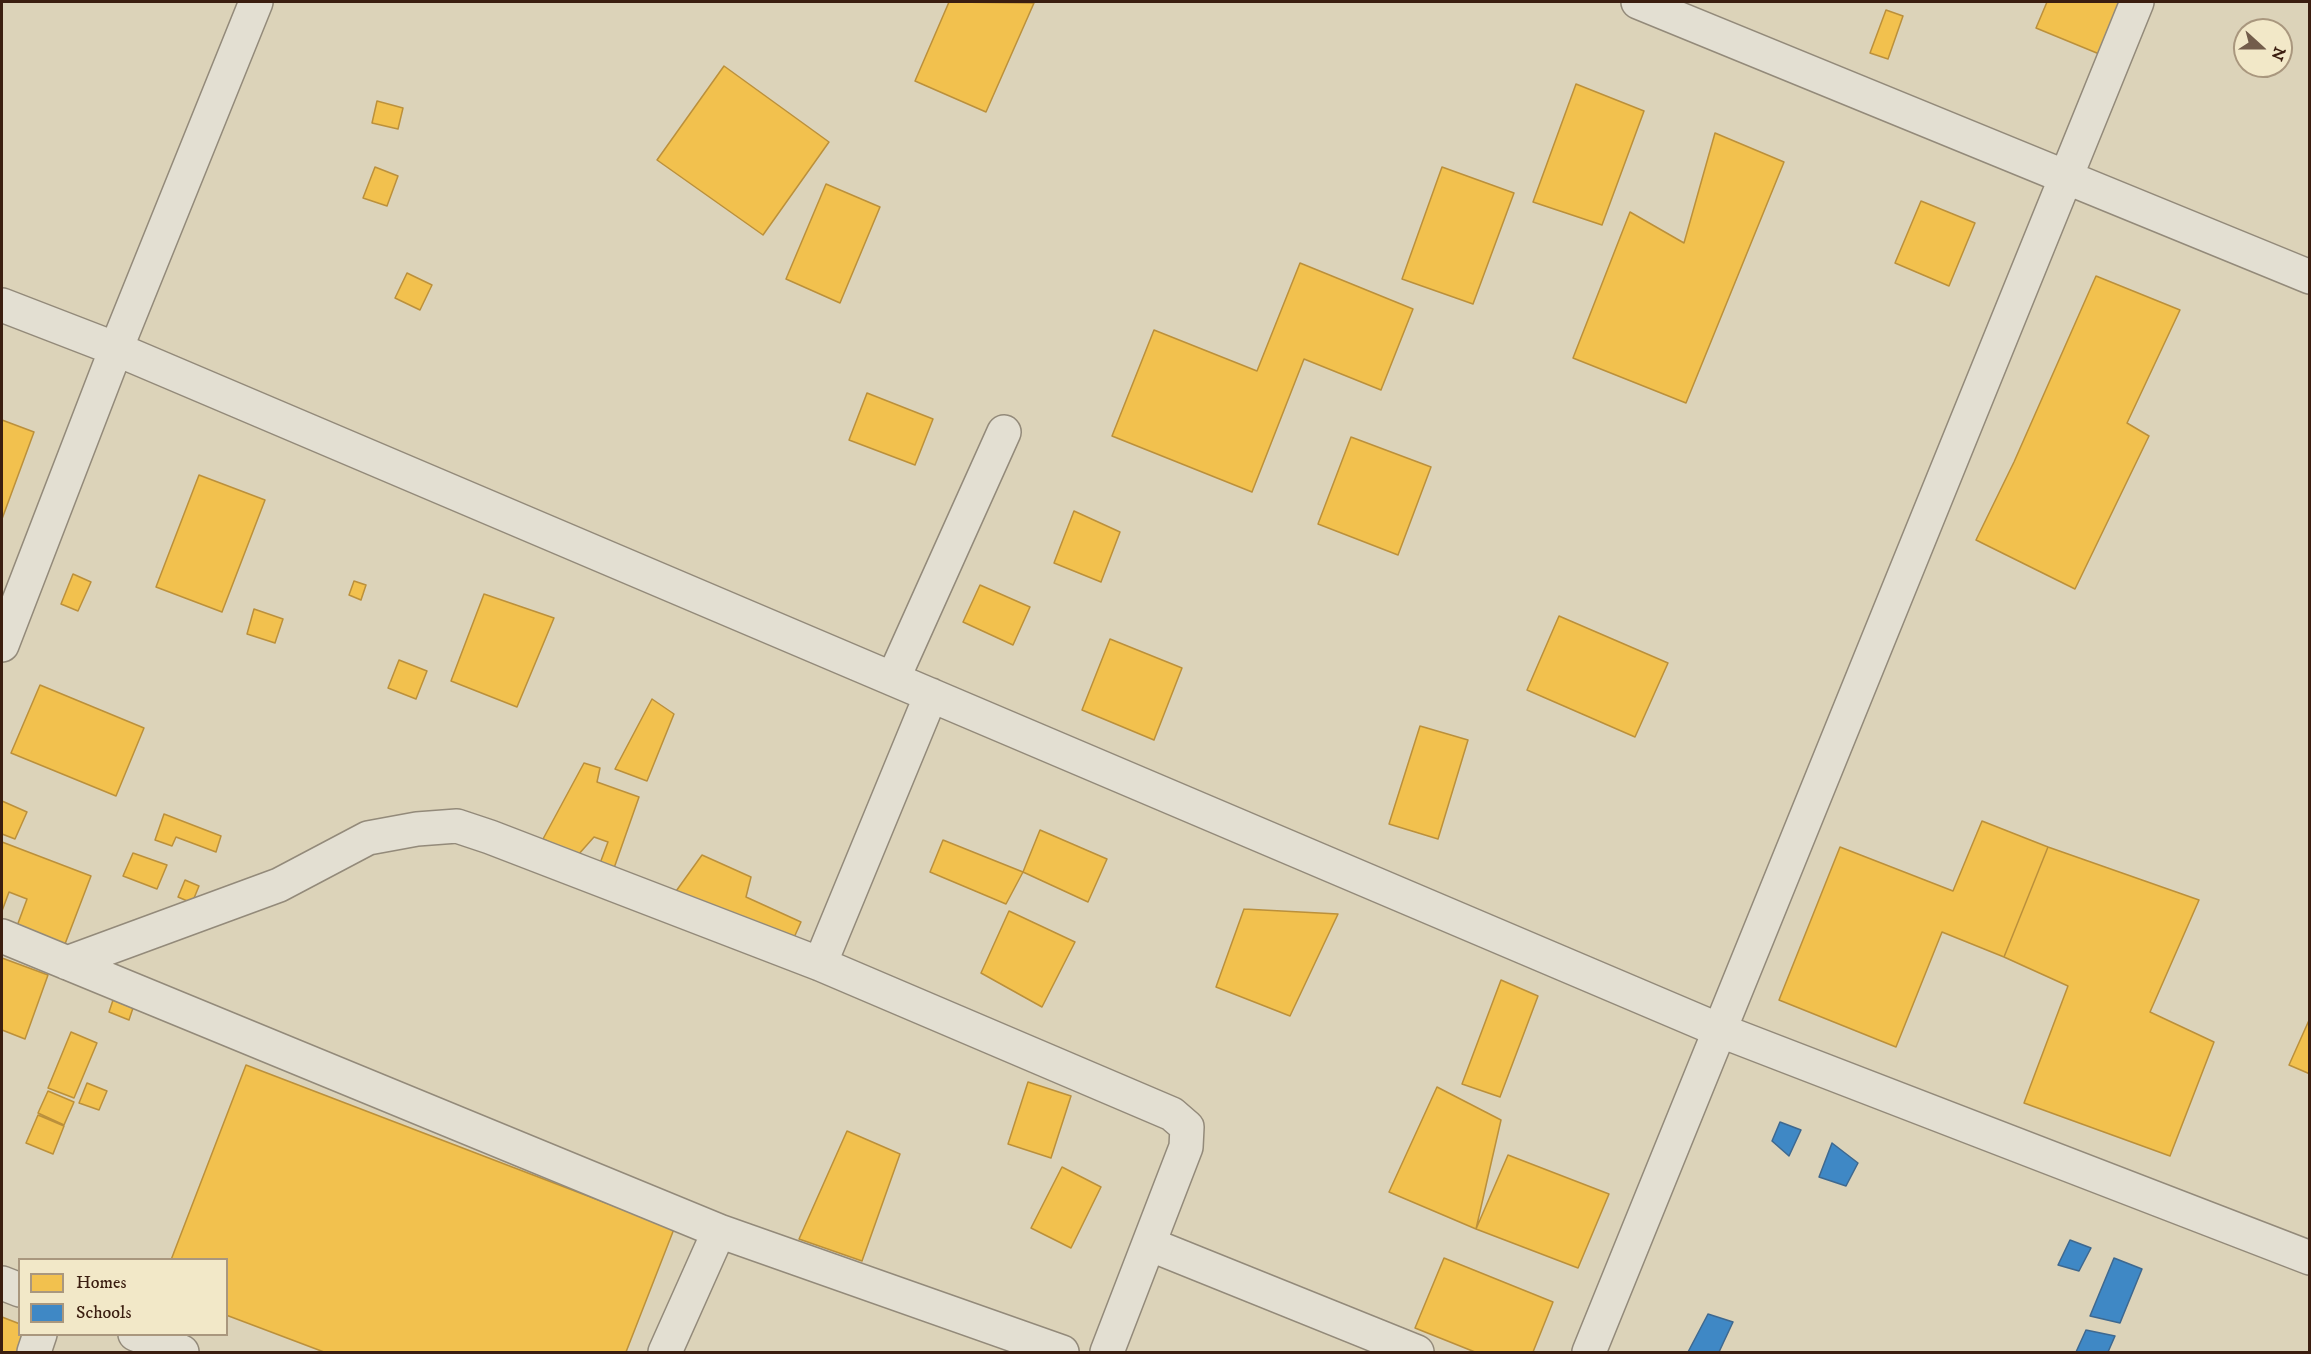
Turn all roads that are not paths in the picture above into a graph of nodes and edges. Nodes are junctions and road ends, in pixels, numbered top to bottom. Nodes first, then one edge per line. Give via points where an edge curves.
1 (256, 2) edge
2 (1638, 2) edge
3 (2137, 2) edge
4 (2066, 176) junction
5 (2310, 277) edge
6 (2, 305) edge
7 (116, 349) junction
8 (1004, 432) dead end
9 (2, 645) edge
10 (893, 679) junction
11 (931, 695) junction
12 (2, 936) edge
13 (67, 963) junction
14 (820, 964) junction
15 (1719, 1030) junction
16 (719, 1231) junction
17 (1149, 1244) junction
18 (2310, 1258) edge
19 (2, 1283) edge
20 (18, 1289) edge
21 (40, 1336) edge
22 (138, 1336) edge
23 (34, 1353) edge
24 (182, 1353) edge
25 (665, 1353) edge
26 (1062, 1353) edge
27 (1107, 1353) edge
28 (1417, 1353) edge
29 (1589, 1353) edge

1 - 7 street
2 - 4 street
3 - 4 street
4 - 5 street
4 - 15 street
6 - 7 street
7 - 9 street
7 - 10 street
8 - 10 street
10 - 11 street
11 - 14 street
11 - 15 street
12 - 13 street
13 - 14 street via 279,885 368,838 458,826
13 - 16 street
14 - 17 street via 1180,1120 1187,1126 1186,1147
15 - 18 street
15 - 29 street
16 - 25 street
16 - 26 street
17 - 27 street
17 - 28 street
19 - 20 street
21 - 23 street
22 - 24 street

